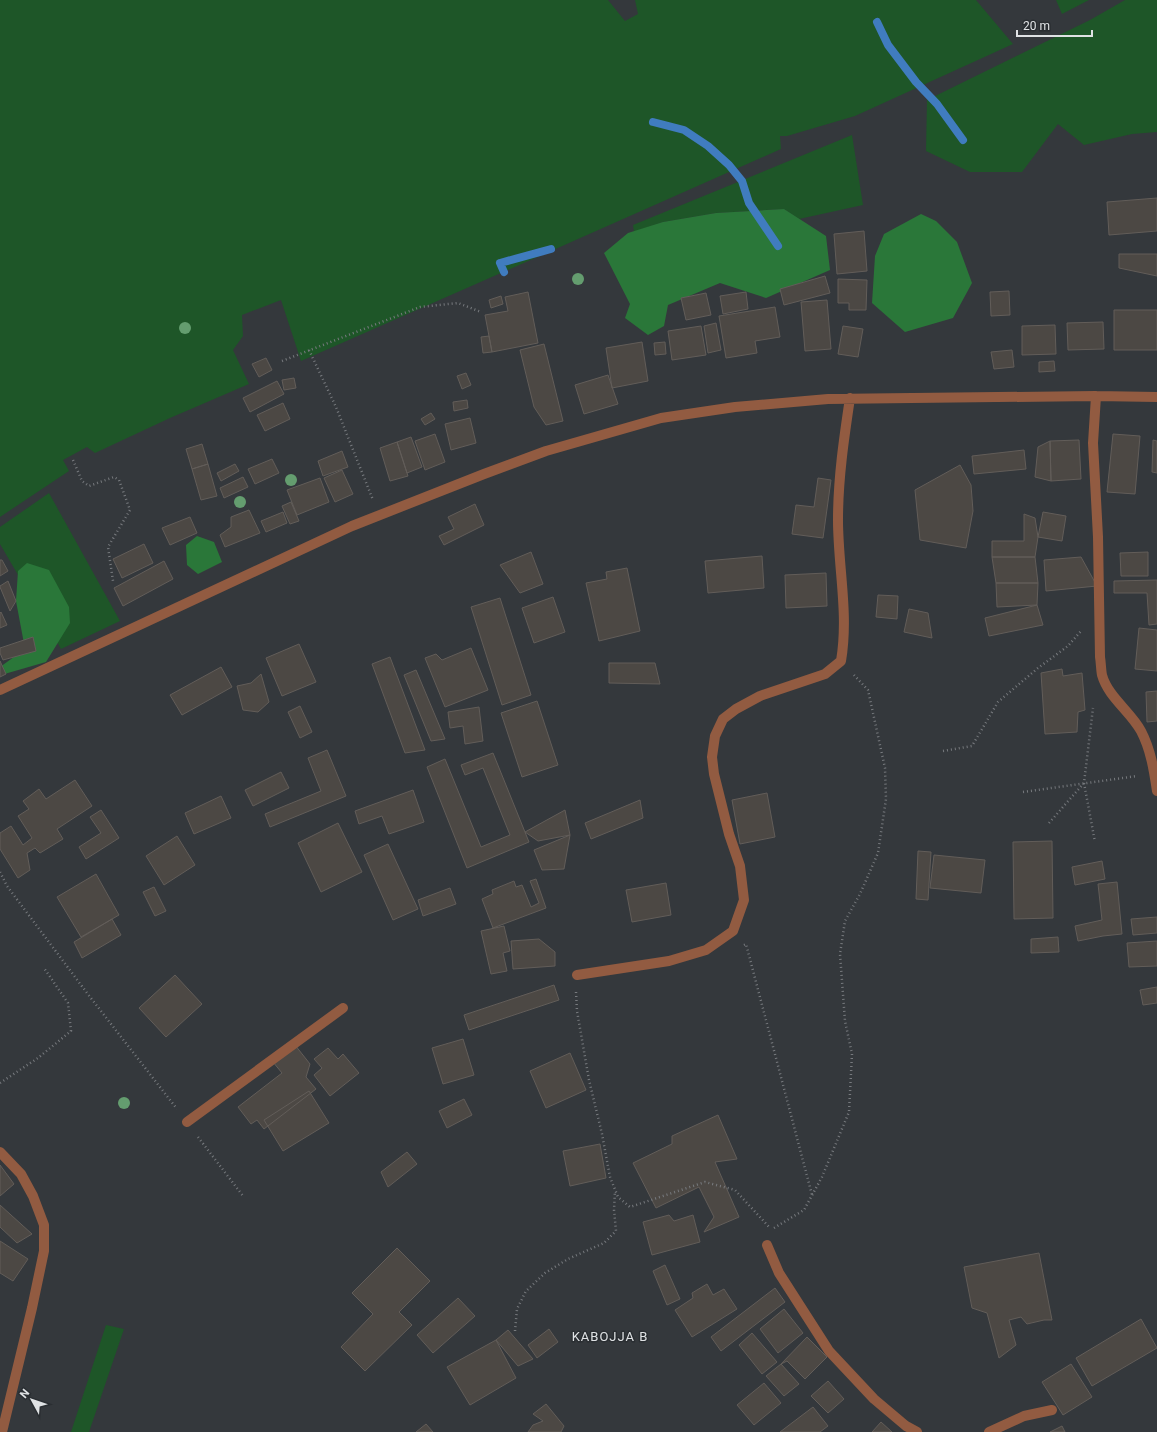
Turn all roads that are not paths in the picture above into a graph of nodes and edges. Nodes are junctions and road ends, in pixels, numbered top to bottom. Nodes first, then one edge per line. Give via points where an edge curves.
1 (1096, 396) junction
2 (1157, 397) edge
3 (850, 398) junction
4 (0, 690) edge
5 (1157, 792) edge
6 (577, 975) road end
7 (343, 1008) dead end
8 (187, 1122) road end
9 (0, 1152) edge
10 (767, 1245) dead end
11 (1052, 1410) dead end
12 (2, 1432) edge
13 (917, 1432) edge
14 (989, 1432) edge

1 - 2 street
1 - 3 street
1 - 5 street via 1093,444 1102,676 1109,690 1132,716 1141,732 1150,753
3 - 4 street via 735,407 661,418 546,451 352,526
3 - 6 street via 840,466 838,520 845,628 841,660 825,674 760,696 736,709 723,719 715,736 712,757 714,774 728,834 740,866 744,900 733,931 706,950 669,961
7 - 8 street
9 - 12 street via 21,1174 44,1225 44,1251
10 - 13 street via 779,1273 829,1352 874,1399
11 - 14 street via 1024,1416

